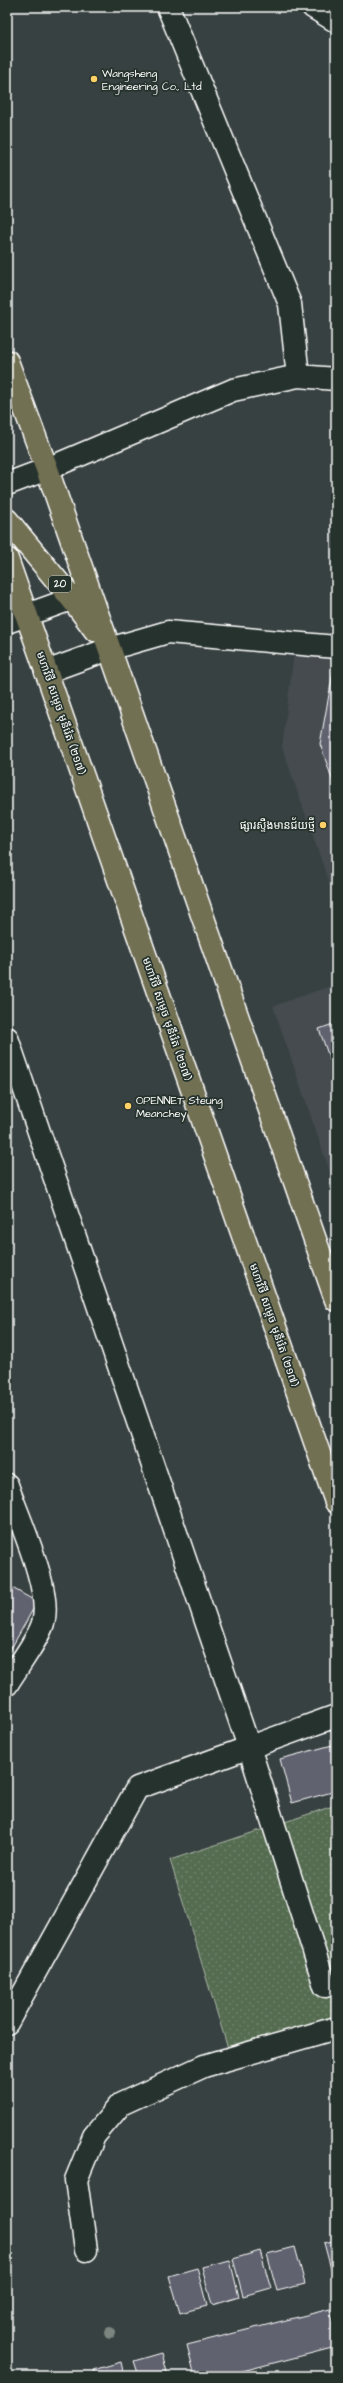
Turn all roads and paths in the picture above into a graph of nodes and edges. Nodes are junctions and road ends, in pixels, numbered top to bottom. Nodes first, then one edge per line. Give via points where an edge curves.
1 (168, 7) edge
2 (313, 7) edge
3 (336, 21) edge
4 (7, 361) edge
5 (298, 376) junction
6 (336, 379) edge
7 (47, 470) junction
8 (7, 484) edge
9 (7, 520) edge
10 (7, 559) edge
11 (81, 596) junction
12 (17, 619) edge
13 (336, 647) edge
14 (109, 649) junction
15 (46, 672) junction
16 (7, 1038) edge
17 (336, 1300) edge
18 (7, 1485) edge
19 (336, 1502) edge
20 (7, 1684) edge
21 (336, 1716) edge
22 (249, 1747) junction
23 (325, 1986) dead end
24 (7, 2023) edge
25 (336, 2028) edge
26 (86, 2250) dead end

1 - 5 street via 290,304
2 - 3 street
4 - 7 main road
5 - 6 street
5 - 7 street via 233,390
7 - 8 street
7 - 11 main road
9 - 11 main road, 20
10 - 12 main road, មហាវិថី សម្តេច មុនីរ៉េត (២១៧)
11 - 12 street
11 - 14 main road, 20
12 - 15 main road, មហាវិថី សម្តេច មុនីរ៉េត (២១៧)
13 - 14 street via 168,632
14 - 15 street
14 - 17 main road
15 - 19 main road, មហាវិថី សម្តេច មុនីរ៉េត (២១៧)
16 - 22 street
18 - 20 street via 43,1588 46,1608 43,1624
21 - 22 street
22 - 23 street
22 - 24 street via 137,1788
25 - 26 street via 204,2066 121,2104 94,2136 76,2180

